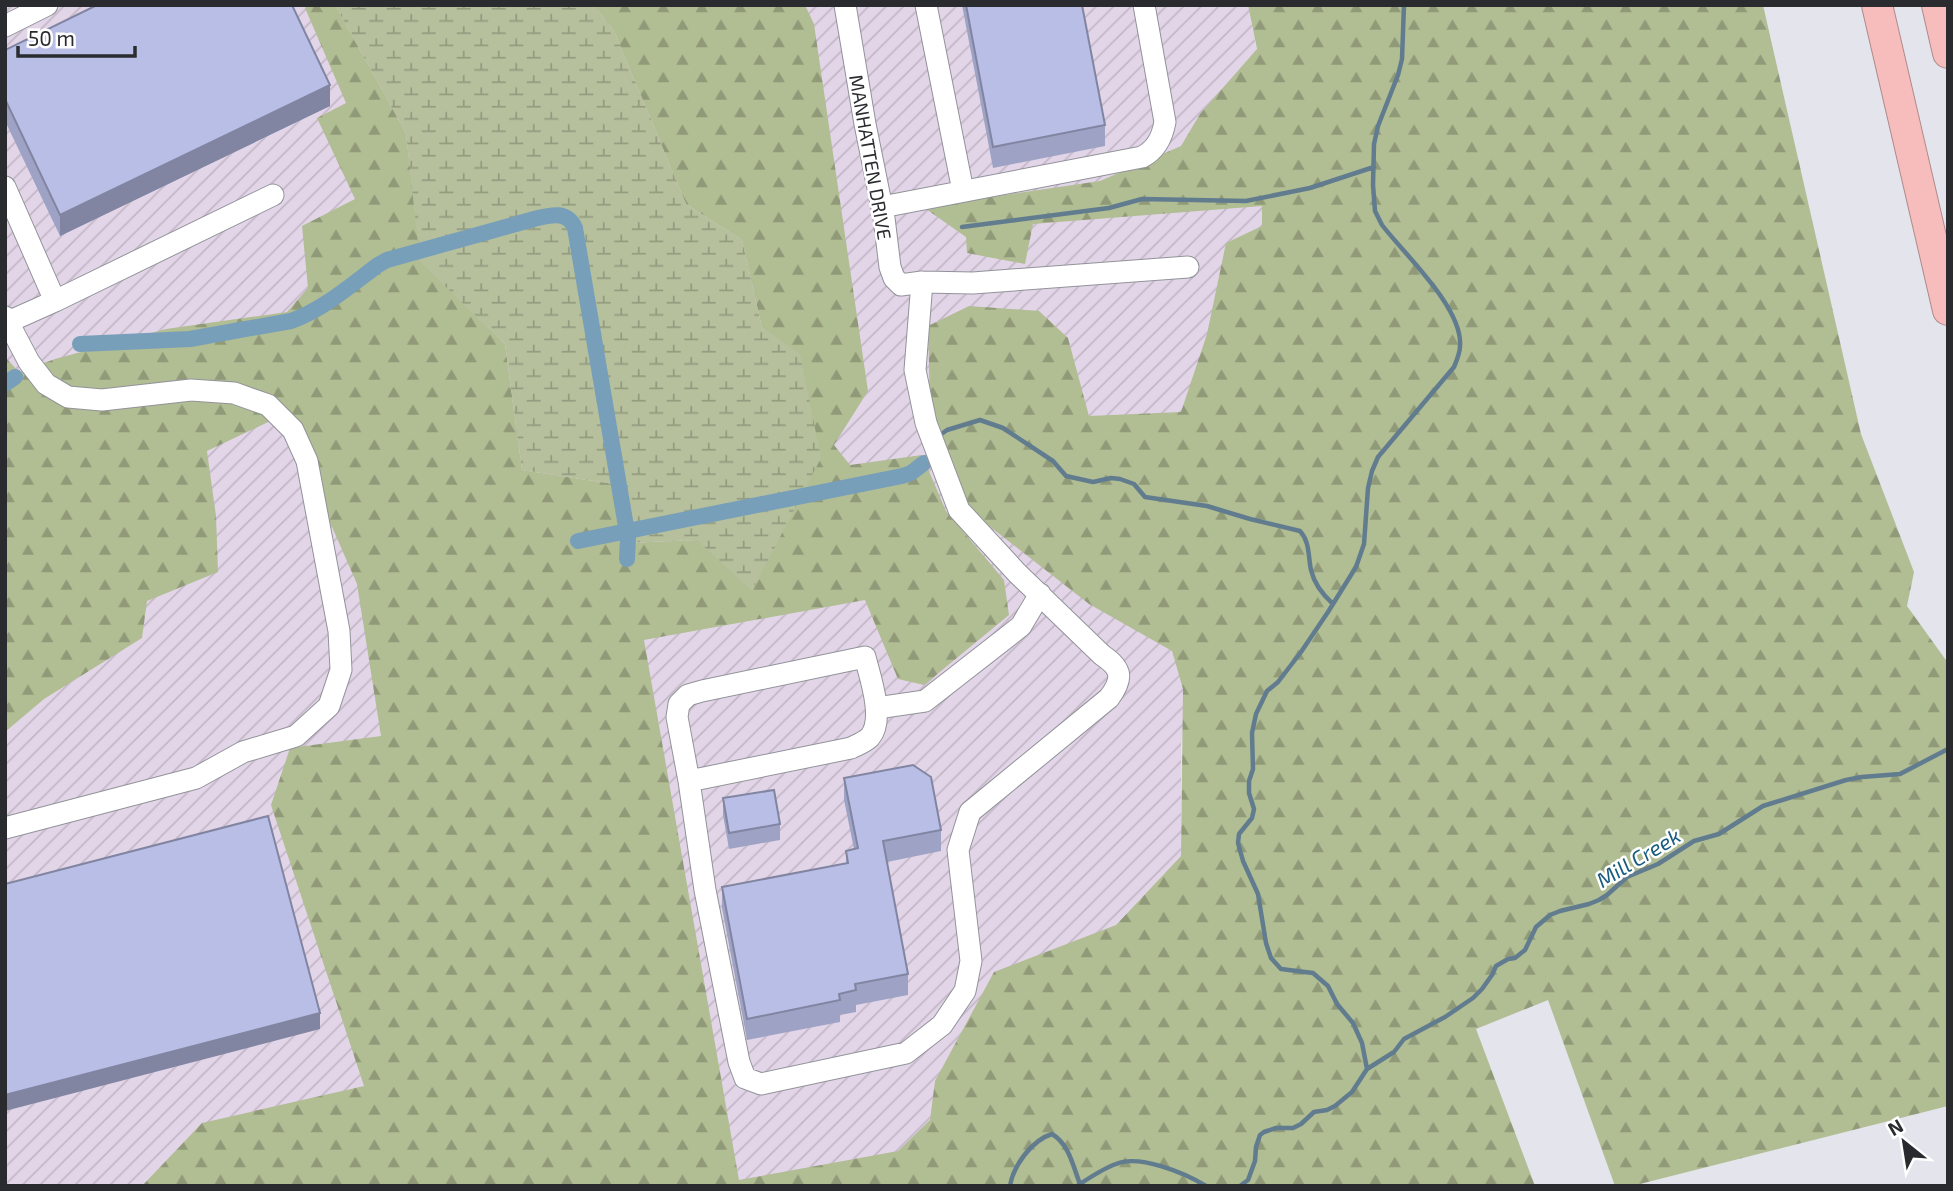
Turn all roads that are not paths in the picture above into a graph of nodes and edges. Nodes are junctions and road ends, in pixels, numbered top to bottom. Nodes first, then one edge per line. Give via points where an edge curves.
1 (47, 5) edge
2 (845, 5) edge
3 (926, 5) edge
4 (1144, 5) edge
5 (1877, 5) edge
6 (1937, 5) edge
7 (5, 26) edge
8 (1948, 53) edge
9 (5, 187) edge
10 (963, 191) junction
11 (273, 195) dead end
12 (882, 207) junction
13 (1188, 267) dead end
14 (922, 282) junction
15 (55, 300) junction
16 (1948, 310) edge
17 (6, 319) edge
18 (1040, 594) junction
19 (877, 708) junction
20 (689, 781) junction
21 (5, 828) edge

1 - 7 street
2 - 12 street, MANHATTEN DRIVE
3 - 10 street
4 - 10 street via 1164,122 1162,135 1149,154
5 - 16 highway
6 - 8 highway
9 - 15 street
10 - 12 street
11 - 15 street
12 - 14 street, MANHATTEN DRIVE via 894,278 901,285
13 - 14 street via 973,283
14 - 18 street via 915,370 926,424 959,510
15 - 17 street
17 - 21 street via 46,384 68,397 102,400 191,390 234,393 268,405 293,430 307,461 339,631 341,670 329,706 296,736 243,752 197,778
18 - 19 street via 1021,626 925,701
18 - 20 street via 1112,662 1120,674 1119,685 1110,698 970,812 958,850 971,961 965,992 942,1026 906,1052 761,1084 745,1078 705,890
19 - 20 street via 871,736 851,748
19 - 20 street via 865,657 688,695 677,717

